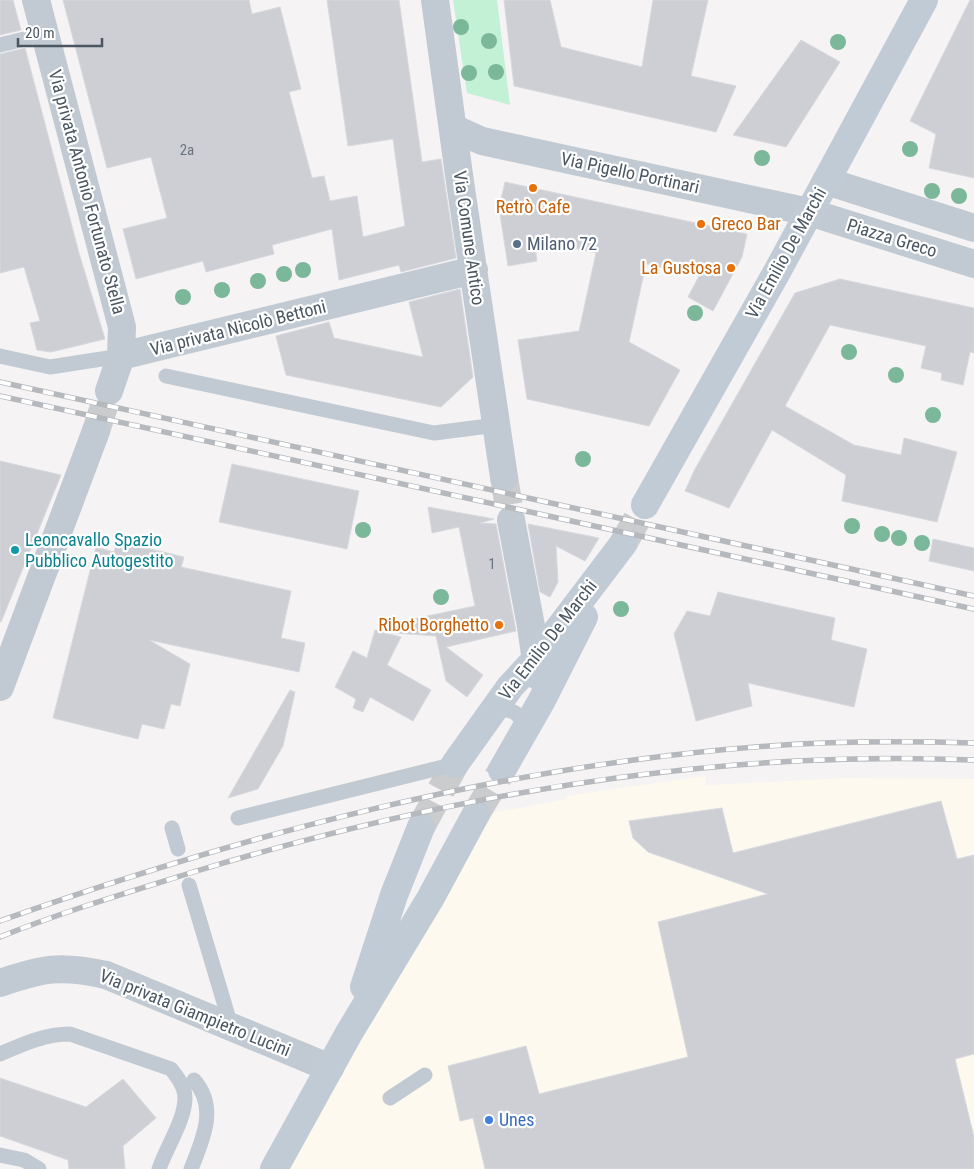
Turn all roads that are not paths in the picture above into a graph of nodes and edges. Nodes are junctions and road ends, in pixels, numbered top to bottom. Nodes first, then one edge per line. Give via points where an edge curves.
1 (36, 0) edge
2 (436, 0) edge
3 (924, 0) edge
4 (45, 34) junction
5 (0, 45) edge
6 (453, 128) junction
7 (826, 181) junction
8 (809, 212) junction
9 (974, 228) edge
10 (974, 264) edge
11 (474, 270) junction
12 (0, 356) edge
13 (121, 356) junction
14 (166, 376) dead end
15 (109, 391) tunnel mouth
16 (497, 425) junction
17 (96, 431) tunnel mouth
18 (504, 476) tunnel mouth
19 (645, 505) tunnel mouth
20 (511, 520) tunnel mouth
21 (535, 660) junction
22 (0, 686) edge
23 (542, 700) junction
24 (494, 709) junction
25 (524, 731) junction
26 (455, 764) joint
27 (502, 770) tunnel mouth
28 (476, 814) tunnel mouth
29 (238, 818) dead end
30 (421, 826) tunnel mouth
31 (172, 828) dead end
32 (178, 849) dead end
33 (189, 886) dead end
34 (0, 983) edge
35 (230, 1026) junction
36 (348, 1033) junction
37 (0, 1054) edge
38 (330, 1068) junction
39 (425, 1075) dead end
40 (194, 1080) dead end
41 (390, 1098) dead end
42 (0, 1155) edge
43 (39, 1169) edge
44 (159, 1169) edge
45 (191, 1169) edge
46 (274, 1169) edge

1 - 4 street, Via privata Antonio Fortunato Stella
2 - 6 street, Via Comune Antico
3 - 7 street, Via Emilio De Marchi
4 - 5 lane
4 - 13 street, Via privata Antonio Fortunato Stella via 122,327
6 - 8 street, Via Pigello Portinari via 482,141
6 - 11 street, Via Comune Antico
7 - 8 street, Via Emilio De Marchi
7 - 9 street, Piazza Greco
8 - 10 street, Piazza Greco
8 - 19 street, Via Emilio De Marchi
11 - 13 street, Via privata Nicolò Bettoni
11 - 16 street, Via Comune Antico
12 - 13 lane, Via privata Nicolò Bettoni via 50,367
13 - 15 street, Via privata Antonio Fortunato Stella
14 - 16 lane via 434,433
16 - 18 street, Via Comune Antico
17 - 22 street
20 - 21 street
21 - 23 street
21 - 23 street, Via Emilio De Marchi via 623,544
21 - 24 street, Via Emilio De Marchi
23 - 25 street, Via Emilio De Marchi
24 - 25 lane via 515,712 523,723
24 - 26 street, Via Emilio De Marchi
25 - 27 street, Via Emilio De Marchi
26 - 29 lane, Via Emilio De Marchi
28 - 36 street via 430,899
30 - 36 street via 394,895
31 - 32 lane
33 - 35 lane
34 - 35 street, Via privata Giampietro Lucini via 32,972 78,969 106,975
35 - 38 street, Via privata Giampietro Lucini
36 - 38 street
37 - 44 lane via 42,1037 70,1034 171,1070 180,1081 185,1097 182,1115
38 - 46 street
39 - 41 lane
40 - 45 lane via 203,1090 207,1117
42 - 43 lane via 24,1160

